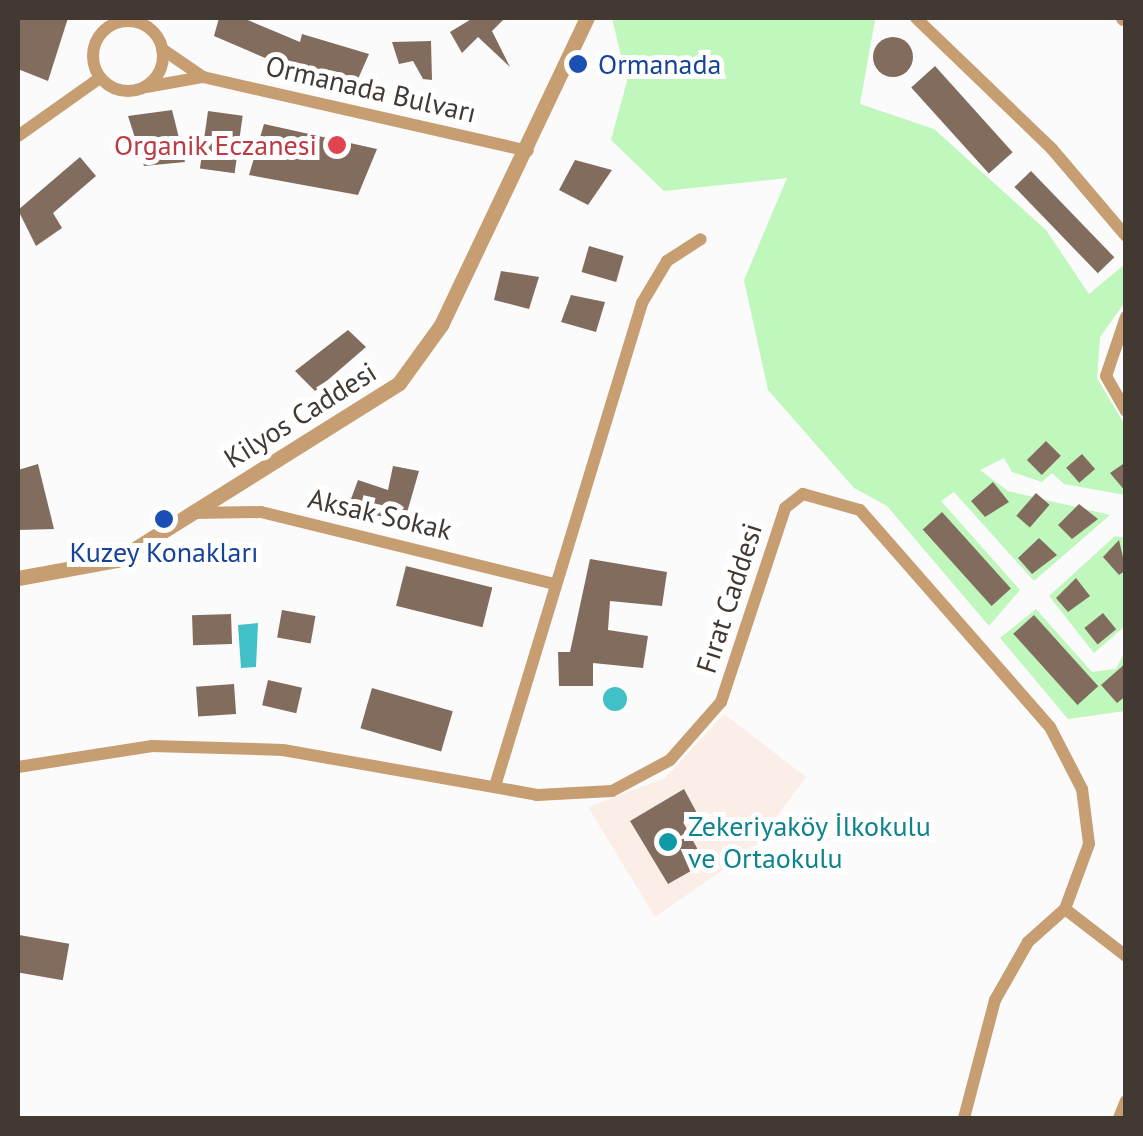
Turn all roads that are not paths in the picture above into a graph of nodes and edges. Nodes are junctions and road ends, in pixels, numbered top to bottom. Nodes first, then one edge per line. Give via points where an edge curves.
1 (586, 18) edge
2 (916, 18) edge
3 (119, 20) edge
4 (162, 50) junction
5 (203, 77) junction
6 (100, 78) junction
7 (142, 88) junction
8 (18, 136) edge
9 (528, 151) junction
10 (1126, 236) edge
11 (701, 239) dead end
12 (1126, 316) edge
13 (1126, 411) edge
14 (191, 513) junction
15 (18, 578) edge
16 (554, 584) junction
17 (18, 768) edge
18 (495, 786) junction
19 (1065, 909) junction
20 (1126, 956) edge
21 (1126, 1101) edge
22 (964, 1118) edge
23 (1119, 1118) edge

1 - 9 street, Kilyos Caddesi via 544,95
2 - 10 street via 1052,149
3 - 4 street via 151,30
3 - 6 street via 95,44
4 - 5 street, Ormanada Bulvarı
4 - 7 street via 159,72
5 - 7 street, Ormanada Bulvarı
5 - 9 street, Ormanada Bulvarı
6 - 7 street via 120,90
6 - 8 street
9 - 14 street, Kilyos Caddesi via 441,324 399,383
11 - 16 street via 667,262 642,303
12 - 13 street via 1106,376
14 - 15 street, Kilyos Caddesi via 116,560
14 - 16 street, Aksak Sokak via 261,512
16 - 18 street
17 - 18 street, Fırat Caddesi via 152,746 283,750
18 - 19 street, Fırat Caddesi via 578,796 649,777 670,760 722,702 785,508 803,494 828,498 860,510 899,546 1050,727 1082,789 1090,844
19 - 20 street
19 - 22 street, Fırat Caddesi via 1028,942 994,1000
21 - 23 street

